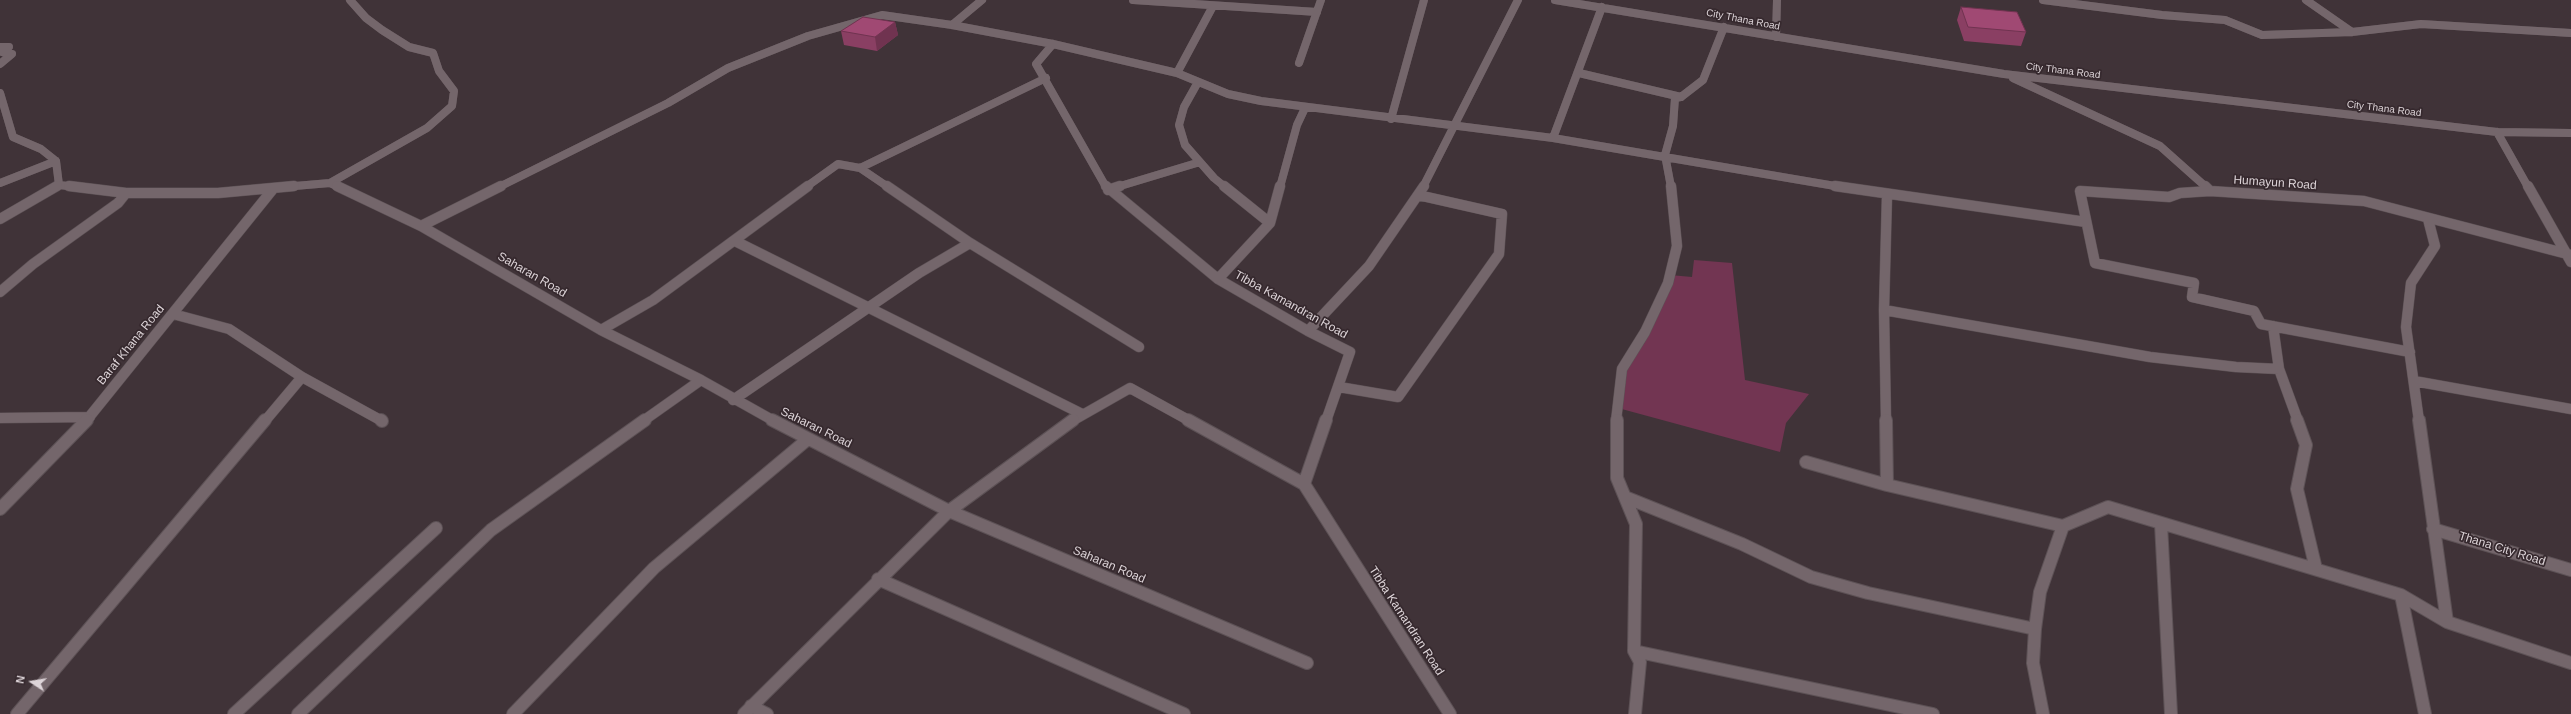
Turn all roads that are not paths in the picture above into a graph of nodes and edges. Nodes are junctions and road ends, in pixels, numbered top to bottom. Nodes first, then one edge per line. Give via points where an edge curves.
1 (350, 0) edge
2 (982, 0) edge
3 (1133, 0) edge
4 (1321, 0) edge
5 (1424, 0) edge
6 (1518, 0) edge
7 (1555, 0) edge
8 (1777, 0) edge
9 (2043, 0) edge
10 (2306, 0) edge
11 (1202, 2) edge
12 (1214, 6) junction
13 (1602, 7) junction
14 (1317, 12) junction
15 (952, 25) junction
16 (1724, 27) junction
17 (2352, 32) junction
18 (2571, 33) edge
19 (1776, 37) junction
20 (1053, 44) junction
21 (0, 47) edge
22 (1299, 63) dead end
23 (0, 64) edge
24 (1177, 73) junction
25 (1579, 73) junction
26 (2004, 74) junction
27 (1046, 78) junction
28 (1198, 82) junction
29 (0, 93) edge
30 (1681, 97) junction
31 (1305, 108) junction
32 (1391, 119) junction
33 (1456, 127) junction
34 (2497, 132) junction
35 (2571, 133) edge
36 (1553, 138) junction
37 (1665, 156) junction
38 (56, 161) junction
39 (1200, 162) junction
40 (860, 168) junction
41 (330, 183) junction
42 (0, 184) edge
43 (59, 185) junction
44 (273, 189) junction
45 (1108, 190) junction
46 (2210, 191) junction
47 (126, 193) junction
48 (1418, 195) junction
49 (1887, 195) junction
50 (0, 219) edge
51 (2428, 219) junction
52 (2086, 222) junction
53 (1270, 223) junction
54 (421, 226) junction
55 (735, 241) junction
56 (970, 243) junction
57 (2569, 254) edge
58 (2571, 262) edge
59 (1218, 279) junction
60 (0, 292) edge
61 (869, 307) junction
62 (1884, 310) junction
63 (173, 314) junction
64 (2273, 326) junction
65 (601, 330) junction
66 (1308, 331) junction
67 (1139, 347) dead end
68 (2410, 352) junction
69 (2279, 369) junction
70 (302, 377) junction
71 (701, 380) junction
72 (2414, 381) junction
73 (1339, 387) junction
74 (733, 400) junction
75 (2571, 409) edge
76 (1082, 414) junction
77 (90, 417) junction
78 (0, 418) edge
79 (382, 421) dead end
80 (808, 439) junction
81 (1806, 462) dead end
82 (1304, 484) junction
83 (1887, 486) junction
84 (1625, 497) junction
85 (0, 509) edge
86 (949, 511) junction
87 (2161, 524) junction
88 (2062, 526) junction
89 (436, 528) dead end
90 (2433, 529) junction
91 (2316, 569) junction
92 (2571, 570) edge
93 (878, 580) junction
94 (2401, 595) junction
95 (2447, 622) junction
96 (2035, 629) junction
97 (1634, 651) junction
98 (2571, 663) edge
99 (1307, 664) dead end
100 (748, 710) edge
101 (17, 714) edge
102 (234, 714) edge
103 (298, 714) edge
104 (513, 714) edge
105 (767, 714) edge
106 (1184, 714) edge
107 (1450, 714) edge
108 (1635, 714) edge
109 (1933, 714) edge
110 (2043, 714) edge
111 (2171, 714) edge
112 (2425, 714) edge

1 - 41 street via 366,18 382,30 409,47 433,54 439,70 454,91 452,106 427,128
2 - 15 street
3 - 11 street
4 - 14 street
5 - 32 street
6 - 33 street
7 - 13 street, City Thana Road
8 - 19 street
9 - 17 street via 2225,20 2262,35
10 - 17 street
11 - 12 street
12 - 14 street
12 - 24 street
13 - 16 street, City Thana Road
13 - 25 street
14 - 22 street
15 - 20 street
15 - 54 street via 882,15 808,36 728,68 668,103
16 - 19 street, City Thana Road
16 - 30 street via 1703,80
17 - 18 street via 2421,24
19 - 26 street, City Thana Road
20 - 24 street
20 - 27 street, Tibba Kamandran Road via 1036,64
21 - 23 street via 9,47 2,52 12,54
24 - 28 street
25 - 30 street
25 - 36 street
26 - 34 street, City Thana Road
26 - 46 street via 2160,146
27 - 40 street
27 - 45 street, Tibba Kamandran Road
28 - 31 street via 1228,94
28 - 39 street via 1184,108 1179,125 1185,145
29 - 38 street via 13,137 41,149
30 - 37 street via 1676,98 1673,126
31 - 32 street
31 - 53 street via 1297,125
32 - 33 street
33 - 36 street
33 - 48 street
34 - 35 street, City Thana Road
34 - 57 street
36 - 37 street
37 - 49 street
37 - 84 street via 1674,205 1677,246 1668,283 1645,332 1622,369 1615,435 1617,478
38 - 42 street
38 - 43 street
39 - 45 street
39 - 53 street via 1214,178
40 - 55 street via 838,164
40 - 56 street
41 - 44 street
41 - 54 street, Saharan Road
43 - 47 street
43 - 50 street
44 - 47 street via 218,194
44 - 63 street, Baraf Khana Road
45 - 59 street, Tibba Kamandran Road
46 - 51 street, Humayun Road via 2364,201
46 - 52 street, Humayun Road via 2180,193 2168,197 2080,191
47 - 60 street via 118,203
48 - 66 street via 1369,266
48 - 73 street via 1502,214 1499,254 1398,397
49 - 52 street
49 - 62 street
51 - 57 street, Humayun Road
51 - 68 street via 2435,246 2411,283 2406,327
52 - 64 street via 2095,263 2194,283 2192,297 2254,311 2261,324
53 - 59 street
54 - 65 street, Saharan Road
55 - 61 street
55 - 65 street via 653,300
56 - 61 street
56 - 67 street
57 - 58 street
59 - 66 street, Tibba Kamandran Road
61 - 74 street
61 - 76 street
62 - 69 street via 2150,357
62 - 83 street
63 - 70 street via 229,329
63 - 77 street, Baraf Khana Road
64 - 68 street
64 - 69 street
65 - 71 street, Saharan Road
66 - 73 street, Tibba Kamandran Road via 1350,352
68 - 72 street
69 - 91 street via 2306,445 2297,489
70 - 79 street
70 - 101 street
71 - 74 street, Saharan Road
71 - 103 street via 491,530
72 - 75 street
72 - 90 street
73 - 82 street, Tibba Kamandran Road
74 - 80 street, Saharan Road
76 - 82 street via 1130,388
76 - 86 street
77 - 78 street
77 - 85 street, Baraf Khana Road
80 - 86 street, Saharan Road
80 - 104 street via 654,568
81 - 83 street
82 - 107 street, Tibba Kamandran Road
83 - 88 street
84 - 96 street via 1742,544 1811,577 1868,593
84 - 97 street via 1636,524
86 - 93 street
86 - 99 street, Saharan Road
87 - 88 street via 2108,507
87 - 91 street
87 - 111 street
88 - 96 street via 2040,592
89 - 102 street
90 - 92 street, Thana City Road
90 - 95 street
91 - 94 street
93 - 100 street
93 - 106 street
94 - 95 street
94 - 112 street
95 - 98 street
96 - 110 street via 2033,663
97 - 108 street via 1640,662
97 - 109 street
100 - 105 street

